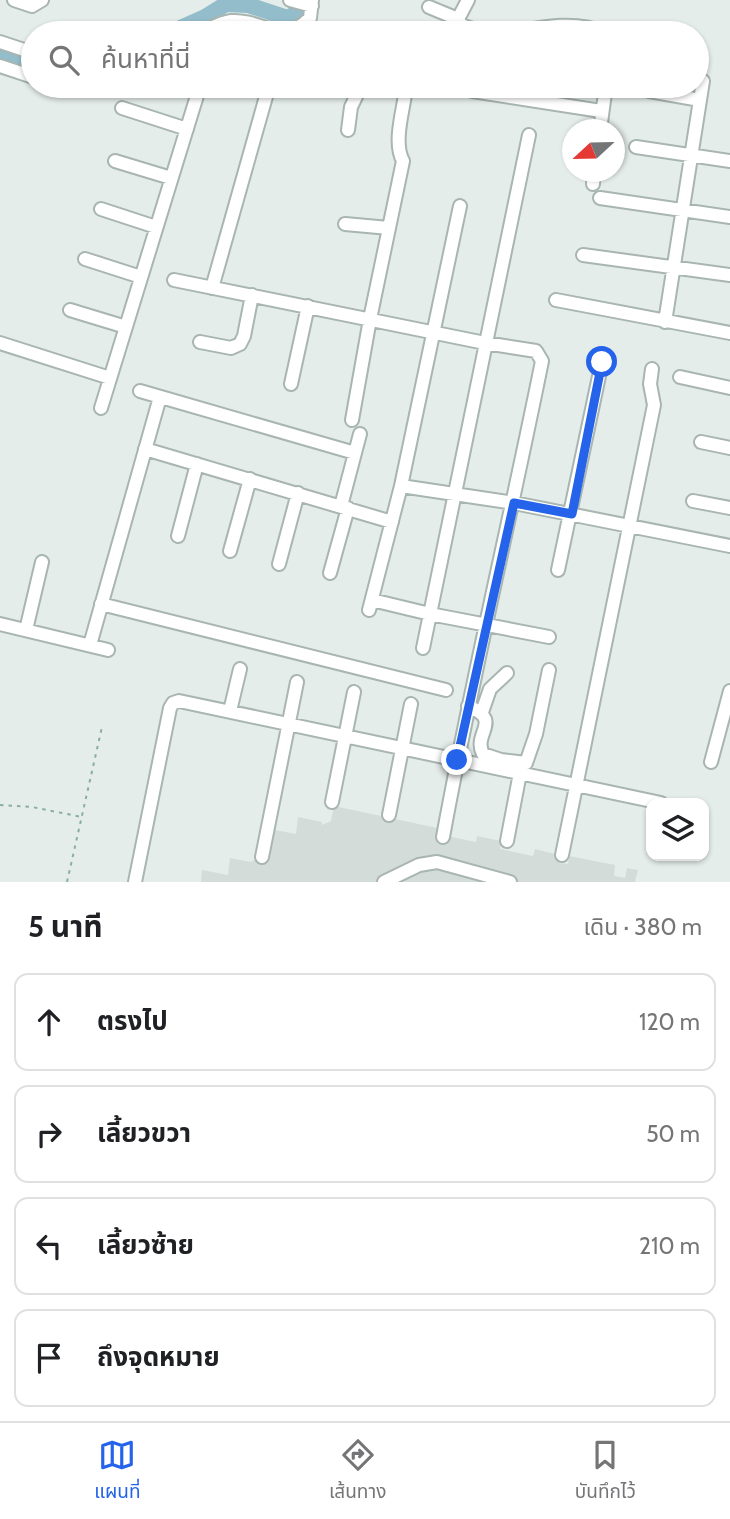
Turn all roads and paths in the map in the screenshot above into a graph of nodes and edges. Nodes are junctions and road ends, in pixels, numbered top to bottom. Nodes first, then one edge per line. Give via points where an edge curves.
1 (14, 0) edge
2 (42, 0) edge
3 (468, 0) edge
4 (305, 3) edge
5 (429, 7) dead end
6 (458, 19) joint
7 (309, 21) edge
8 (0, 42) edge
9 (21, 49) edge
10 (0, 66) edge
11 (21, 73) edge
12 (196, 98) edge
13 (266, 98) edge
14 (355, 98) edge
15 (403, 98) edge
16 (517, 98) edge
17 (604, 98) edge
18 (689, 98) edge
19 (700, 100) joint
20 (122, 108) dead end
21 (601, 111) junction
22 (601, 119) edge
23 (187, 129) junction
24 (348, 130) dead end
25 (529, 135) dead end
26 (636, 147) dead end
27 (691, 155) junction
28 (116, 160) dead end
29 (730, 160) edge
30 (171, 178) junction
31 (600, 198) dead end
32 (460, 206) dead end
33 (101, 209) dead end
34 (681, 210) junction
35 (730, 217) edge
36 (345, 224) dead end
37 (156, 227) junction
38 (389, 228) junction
39 (583, 255) dead end
40 (85, 259) dead end
41 (673, 267) junction
42 (730, 275) edge
43 (141, 277) junction
44 (174, 280) dead end
45 (212, 288) junction
46 (251, 295) junction
47 (556, 300) dead end
48 (307, 306) junction
49 (70, 310) dead end
50 (370, 319) junction
51 (665, 322) junction
52 (126, 327) junction
53 (433, 331) junction
54 (730, 333) edge
55 (200, 342) dead end
56 (0, 343) edge
57 (485, 343) junction
58 (602, 362) dead end
59 (652, 369) dead end
60 (681, 377) dead end
61 (110, 378) junction
62 (291, 384) dead end
63 (730, 388) edge
64 (140, 391) dead end
65 (160, 397) junction
66 (101, 408) dead end
67 (352, 420) dead end
68 (360, 434) dead end
69 (701, 442) dead end
70 (730, 448) edge
71 (145, 449) junction
72 (355, 453) junction
73 (197, 464) junction
74 (250, 479) junction
75 (401, 486) junction
76 (298, 493) junction
77 (453, 494) junction
78 (693, 501) dead end
79 (514, 503) junction
80 (344, 507) junction
81 (730, 508) edge
82 (572, 514) junction
83 (392, 522) junction
84 (630, 525) junction
85 (178, 536) dead end
86 (730, 546) edge
87 (230, 551) dead end
88 (42, 562) dead end
89 (279, 564) dead end
90 (558, 570) dead end
91 (330, 573) dead end
92 (101, 604) junction
93 (430, 614) junction
94 (0, 624) edge
95 (486, 625) junction
96 (26, 630) junction
97 (548, 637) dead end
98 (90, 645) junction
99 (423, 648) dead end
100 (108, 650) dead end
101 (240, 669) dead end
102 (549, 670) dead end
103 (508, 673) dead end
104 (298, 682) dead end
105 (446, 690) dead end
106 (730, 691) edge
107 (354, 692) dead end
108 (411, 704) dead end
109 (468, 706) junction
110 (230, 711) junction
111 (482, 712) junction
112 (287, 725) junction
113 (103, 727) dead end
114 (344, 737) junction
115 (401, 748) junction
116 (457, 760) junction
117 (711, 762) dead end
118 (520, 773) junction
119 (575, 784) junction
120 (646, 800) edge
121 (331, 802) dead end
122 (0, 805) edge
123 (389, 816) dead end
124 (83, 817) junction
125 (443, 837) dead end
126 (507, 841) dead end
127 (562, 855) dead end
128 (262, 857) dead end
129 (67, 882) edge
130 (135, 882) edge
131 (384, 882) edge
132 (510, 882) edge

1 - 2 street via 32,6
3 - 6 street
4 - 7 street
5 - 6 street
8 - 9 street
10 - 11 street
12 - 23 street
13 - 45 street
14 - 24 street
15 - 38 street via 399,118 403,161
16 - 21 street
17 - 21 street
18 - 19 street
19 - 27 street
20 - 23 street
21 - 22 street
23 - 30 street
25 - 57 street
26 - 27 street
27 - 29 street
27 - 34 street
28 - 30 street
30 - 37 street
31 - 34 street
32 - 53 street
33 - 37 street
34 - 35 street
34 - 41 street
36 - 38 street
37 - 43 street
38 - 50 street
39 - 41 street
40 - 43 street
41 - 42 street
41 - 51 street
43 - 52 street
44 - 45 street
45 - 46 street
46 - 48 street
46 - 55 street via 240,344 231,348
47 - 51 street
48 - 50 street
48 - 62 street
49 - 52 street
50 - 53 street
50 - 67 street
51 - 54 street
52 - 61 street
53 - 57 street
53 - 75 street
56 - 61 street
57 - 77 street
57 - 79 street via 536,351 542,361
58 - 82 street
59 - 84 street via 654,405
60 - 63 street
61 - 66 street
64 - 65 street
65 - 71 street
65 - 72 street
68 - 72 street
69 - 70 street
71 - 73 street
71 - 92 street
72 - 80 street
73 - 74 street
73 - 85 street
74 - 76 street
74 - 87 street
75 - 77 street
75 - 83 street
76 - 80 street
76 - 89 street
77 - 79 street
77 - 93 street
78 - 81 street
79 - 82 street
79 - 95 street
80 - 83 street
80 - 91 street
82 - 84 street
82 - 90 street
83 - 93 street via 370,605
84 - 86 street
84 - 119 street
88 - 96 street
92 - 98 street
92 - 105 street
93 - 95 street
93 - 99 street
94 - 96 street
95 - 97 street
95 - 109 street
96 - 98 street
98 - 100 street
101 - 110 street
102 - 111 street via 526,763 483,754 486,719
103 - 111 street via 490,689
104 - 112 street
106 - 117 street
107 - 114 street
108 - 115 street
109 - 111 street
109 - 116 street
110 - 112 street
110 - 130 street via 173,703
112 - 114 street
112 - 128 street
113 - 124 path
114 - 115 street
114 - 121 street
115 - 116 street
115 - 123 street
116 - 118 street
116 - 125 street
118 - 119 street
118 - 126 street
119 - 120 street
119 - 127 street
122 - 124 path
124 - 129 path
131 - 132 street via 419,865 437,862

